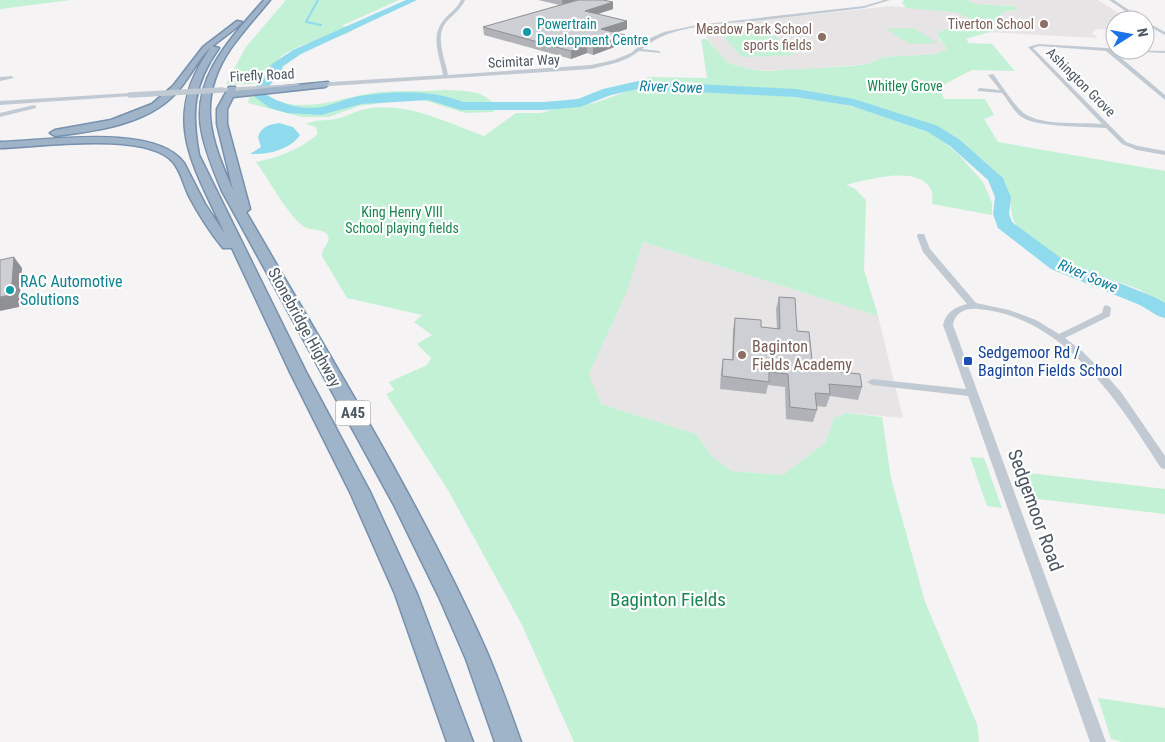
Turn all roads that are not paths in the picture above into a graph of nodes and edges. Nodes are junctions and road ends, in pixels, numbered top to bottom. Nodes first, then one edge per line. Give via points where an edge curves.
1 (259, 0) edge
2 (267, 0) edge
3 (463, 0) edge
4 (888, 0) edge
5 (1112, 0) edge
6 (1127, 10) edge
7 (239, 22) junction
8 (1105, 49) edge
9 (640, 50) junction
10 (660, 52) dead end
11 (1120, 60) edge
12 (991, 75) dead end
13 (446, 76) junction
14 (11, 78) dead end
15 (0, 79) edge
16 (325, 84) joint
17 (980, 90) dead end
18 (233, 91) junction
19 (1004, 92) junction
20 (1165, 98) edge
21 (79, 100) junction
22 (1, 103) edge
23 (0, 114) edge
24 (1107, 126) junction
25 (0, 135) edge
26 (0, 146) edge
27 (1165, 153) edge
28 (247, 223) junction
29 (921, 236) dead end
30 (244, 260) junction
31 (973, 306) junction
32 (1107, 308) dead end
33 (1060, 337) junction
34 (872, 382) dead end
35 (973, 393) junction
36 (1165, 465) edge
37 (460, 742) edge
38 (508, 742) edge
39 (1098, 742) edge

1 - 7 highway, Stonebridge Highway / A45
2 - 28 highway, Stonebridge Highway / A45 via 217,62 205,95 205,133 211,152
3 - 13 street via 438,34
4 - 9 street, Scimitar Way via 857,8 685,28 648,41
5 - 6 street
7 - 25 highway via 202,51 165,100 146,110 76,130 31,136
7 - 30 highway, Stonebridge Highway / A45 via 202,66 189,99 188,116 194,155
8 - 24 street, Ashington Grove via 1030,47
9 - 10 street
9 - 13 street, Scimitar Way via 616,61 579,68
11 - 20 street
12 - 19 street
13 - 16 street
14 - 15 street
16 - 18 highway
17 - 19 street
18 - 21 street, Firefly Road, bridge
18 - 28 highway via 222,109 222,124
19 - 24 street via 1029,119
21 - 22 street, Firefly Road
21 - 23 street, Firefly Road
22 - 23 street via 7,107
24 - 27 street, Ashington Grove via 1128,145
26 - 30 highway via 105,140 144,143 164,150 177,160 205,213 226,243
28 - 38 highway, Stonebridge Highway / A45 via 403,502 478,659
29 - 31 street via 926,250
30 - 37 highway, Stonebridge Highway / A45 via 360,492 406,594
31 - 33 street via 1025,317
31 - 35 street, Sedgemoor Road via 955,311 948,325
32 - 33 street via 1107,314
33 - 36 street via 1115,393
34 - 35 street
35 - 39 street, Sedgemoor Road

